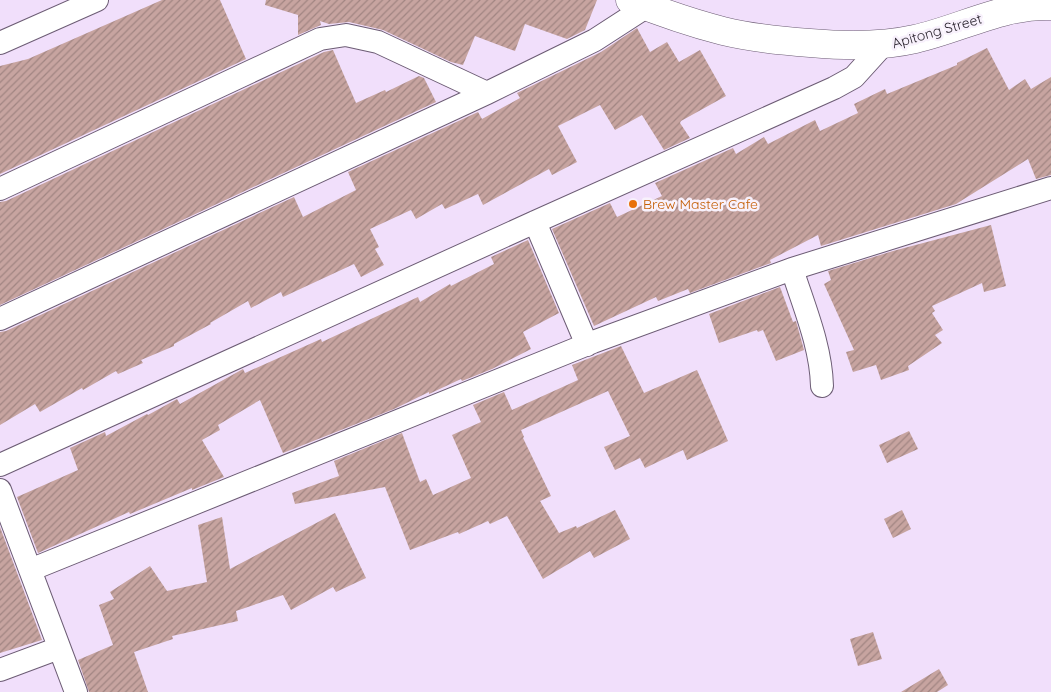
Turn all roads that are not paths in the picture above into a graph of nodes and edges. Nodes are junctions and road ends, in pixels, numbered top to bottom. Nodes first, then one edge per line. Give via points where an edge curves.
1 (98, 0) edge
2 (638, 3) edge
3 (1051, 6) edge
4 (0, 43) edge
5 (883, 46) junction
6 (487, 93) junction
7 (1051, 188) edge
8 (0, 189) edge
9 (535, 222) junction
10 (792, 269) junction
11 (0, 319) edge
12 (587, 345) junction
13 (822, 386) dead end
14 (0, 465) edge
15 (0, 490) edge
16 (30, 570) junction
17 (59, 648) junction
18 (0, 670) edge
19 (76, 692) edge

1 - 4 street
2 - 5 street, Apitong Street via 723,31 771,40
2 - 6 street via 595,40
3 - 5 street, Apitong Street via 1004,11 952,29
5 - 9 street via 854,77 834,88
6 - 8 street via 378,42 346,35 320,39
6 - 11 street
7 - 10 street
9 - 12 street
9 - 14 street
10 - 12 street
10 - 13 street via 812,328
12 - 16 street
15 - 16 street
16 - 17 street
17 - 18 street
17 - 19 street

